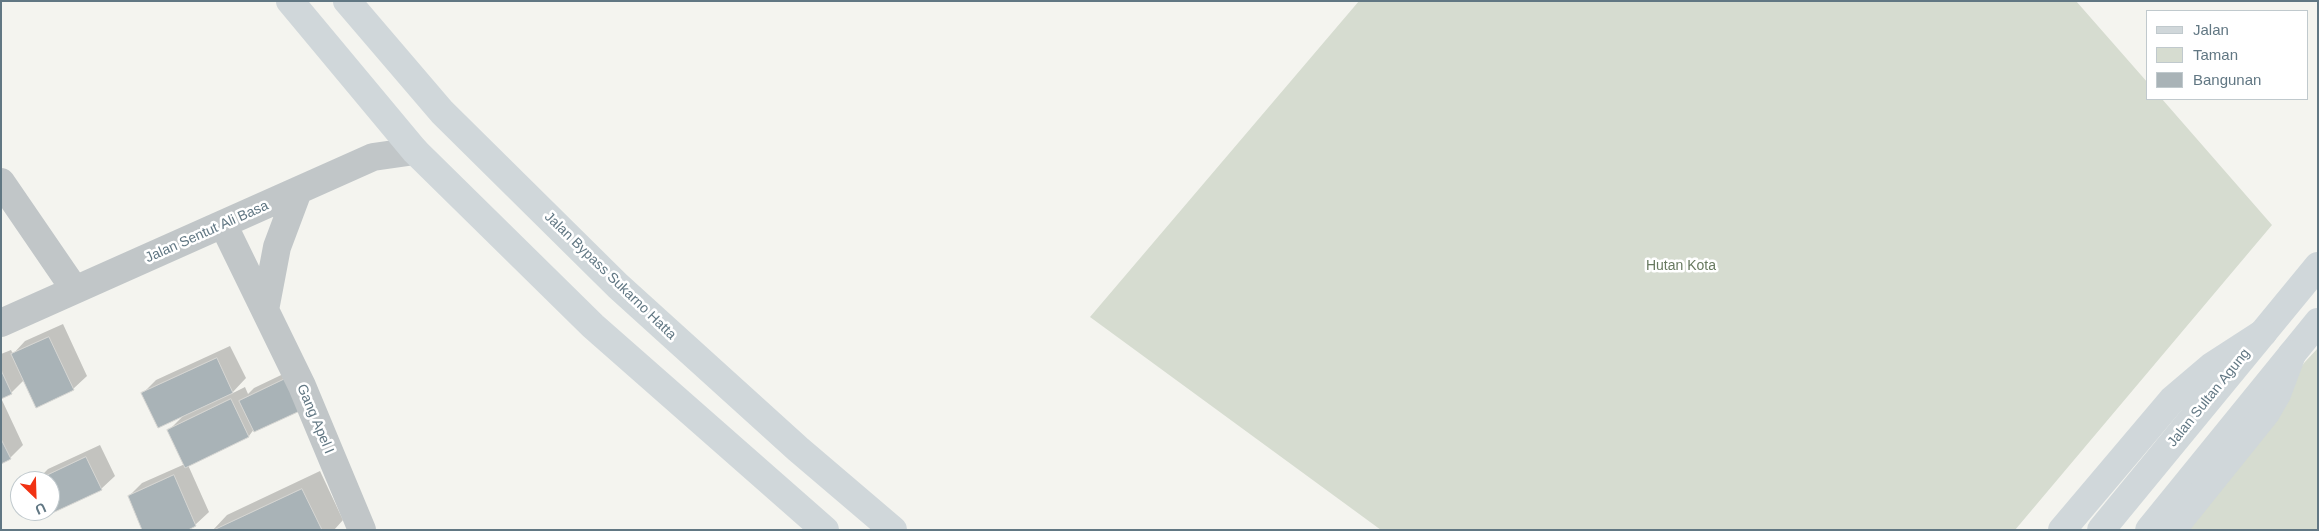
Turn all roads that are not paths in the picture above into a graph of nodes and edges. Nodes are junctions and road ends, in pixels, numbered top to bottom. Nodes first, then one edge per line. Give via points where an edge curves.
1 (290, 1) edge
2 (346, 1) edge
3 (415, 151) junction
4 (1, 182) edge
5 (298, 191) junction
6 (223, 224) junction
7 (2318, 266) edge
8 (75, 290) junction
9 (265, 310) junction
10 (2318, 322) edge
11 (1, 323) edge
12 (2263, 333) junction
13 (2292, 354) junction
14 (362, 530) edge
15 (825, 530) edge
16 (893, 530) edge
17 (2062, 530) edge
18 (2101, 530) edge
19 (2149, 530) edge
20 (2172, 530) edge

1 - 3 main road
2 - 16 main road, Jalan Bypass Sukarno Hatta via 442,112 618,286
3 - 5 street, Jalan Sentut Ali Basa via 373,157
3 - 15 main road via 593,326
4 - 8 street
5 - 6 street, Jalan Sentut Ali Basa
5 - 9 street via 277,247
6 - 8 street, Jalan Sentut Ali Basa
6 - 9 street, Gang Apel I
7 - 12 main road, Jalan Sultan Agung
8 - 11 street, Jalan Sentut Ali Basa
9 - 14 street, Gang Apel I via 302,386
10 - 13 main road
12 - 17 main road via 2212,366 2172,400
12 - 18 main road, Jalan Sultan Agung
13 - 19 main road
13 - 20 main road via 2266,413

